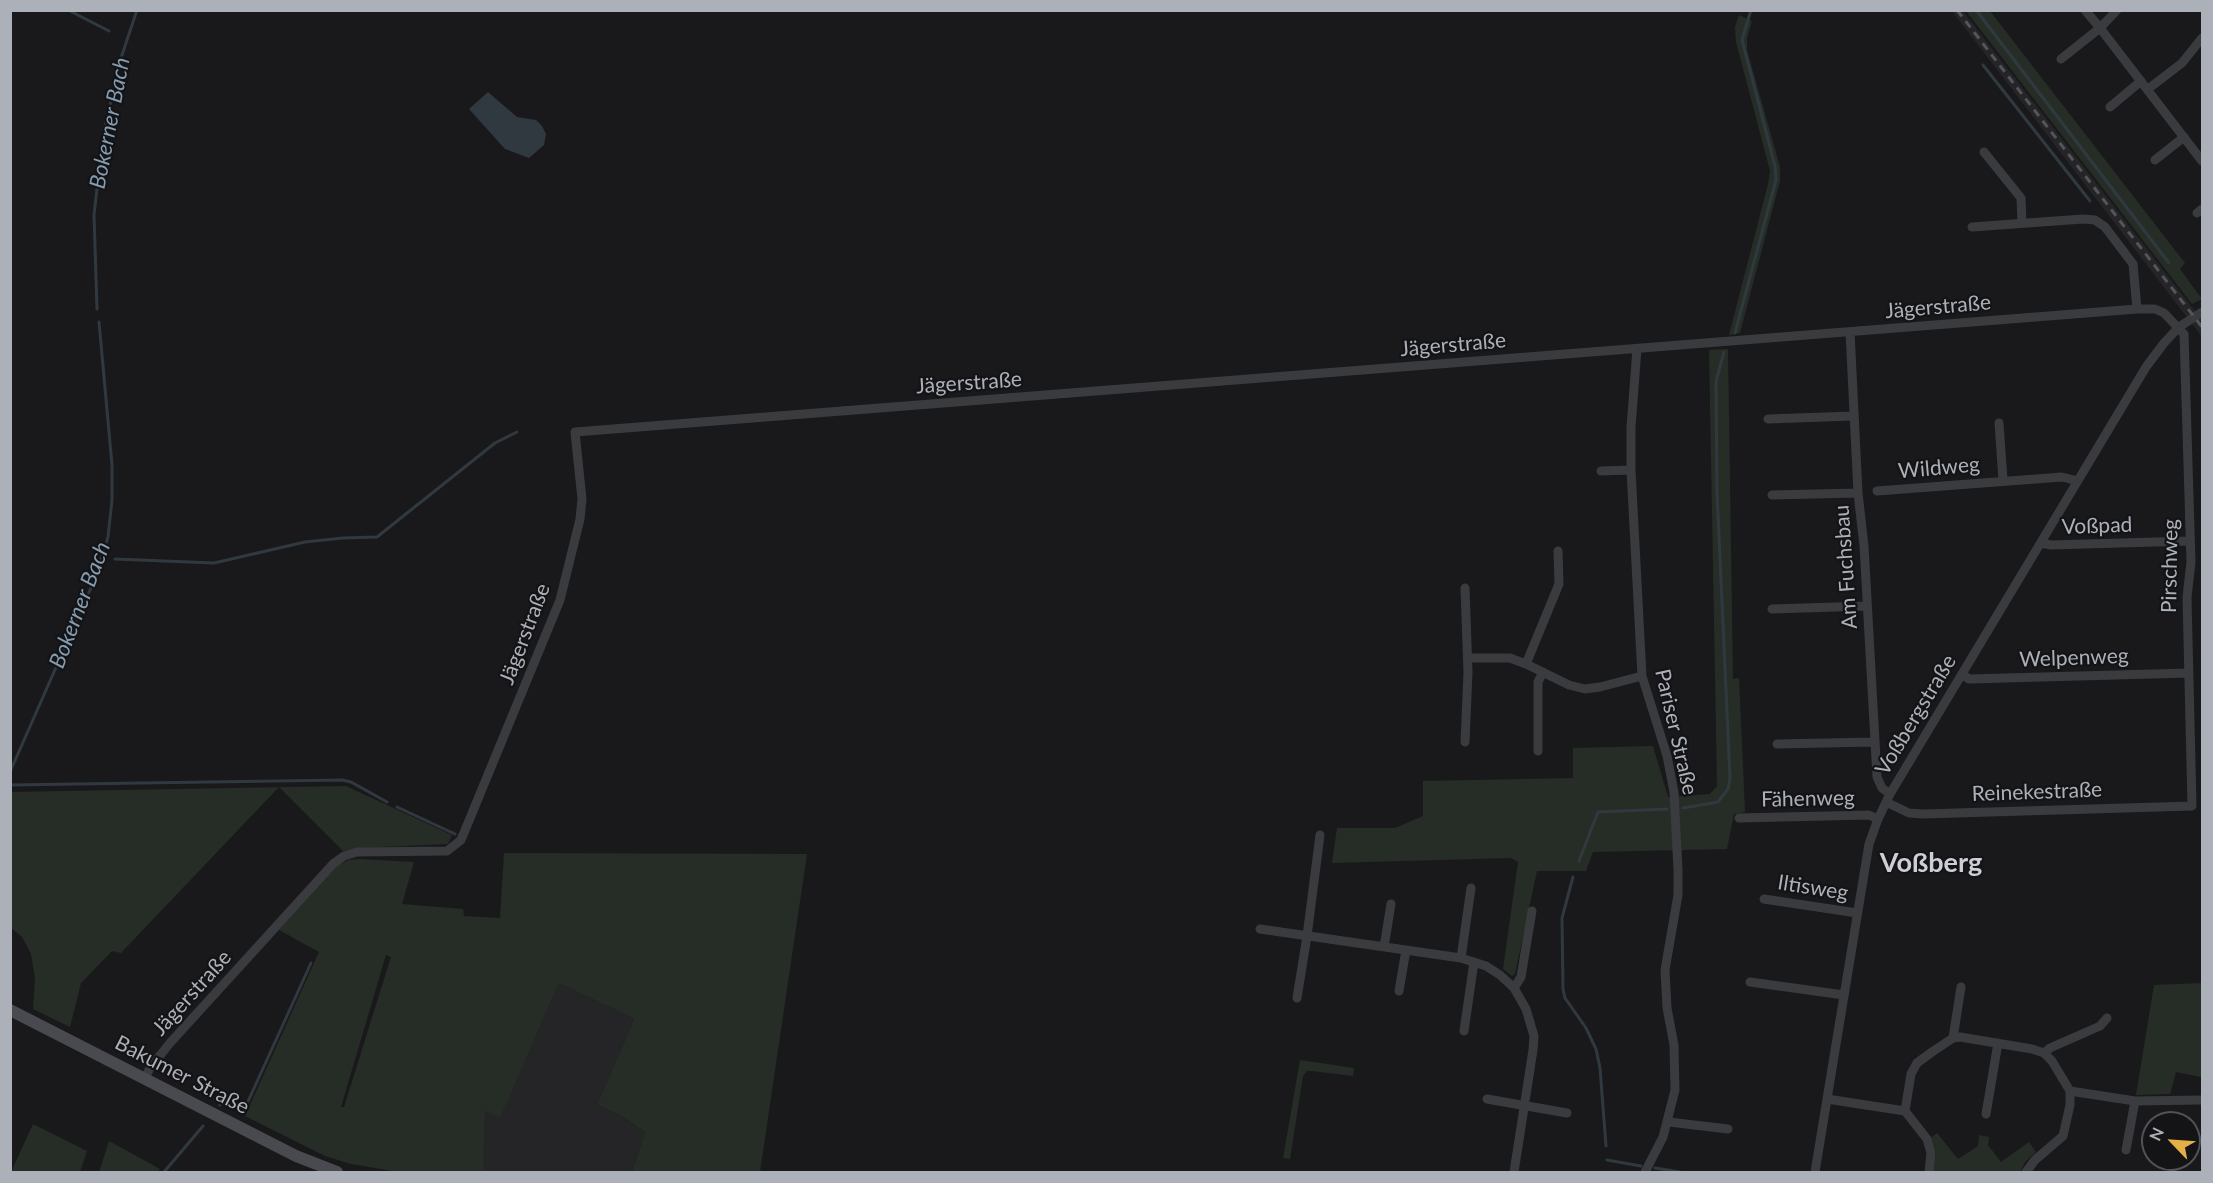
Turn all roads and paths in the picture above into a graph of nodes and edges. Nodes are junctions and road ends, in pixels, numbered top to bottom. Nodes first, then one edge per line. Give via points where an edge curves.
1 (2085, 10) edge
2 (2117, 10) edge
3 (2100, 28) junction
4 (2202, 38) edge
5 (2061, 59) dead end
6 (2145, 85) junction
7 (2110, 107) dead end
8 (2184, 137) junction
9 (1983, 152) dead end
10 (2155, 160) dead end
11 (2202, 161) edge
12 (2022, 223) junction
13 (1972, 227) dead end
14 (2137, 309) junction
15 (2202, 312) edge
16 (2179, 327) junction
17 (1850, 332) junction
18 (1637, 349) junction
19 (1853, 416) junction
20 (1768, 419) dead end
21 (1999, 423) dead end
22 (1631, 470) junction
23 (1601, 471) dead end
24 (2003, 480) junction
25 (2078, 481) junction
26 (1877, 491) dead end
27 (1858, 493) junction
28 (1772, 495) dead end
29 (2190, 541) junction
30 (2041, 543) junction
31 (1558, 551) dead end
32 (1466, 588) dead end
33 (1867, 606) junction
34 (1772, 609) dead end
35 (1468, 658) junction
36 (1526, 664) junction
37 (1543, 672) junction
38 (2189, 673) junction
39 (1962, 674) junction
40 (1642, 676) junction
41 (1465, 742) dead end
42 (1874, 742) junction
43 (1777, 744) dead end
44 (1538, 751) dead end
45 (1888, 798) junction
46 (2192, 806) joint
47 (1739, 818) dead end
48 (1878, 819) junction
49 (1320, 835) dead end
50 (1472, 888) dead end
51 (1764, 899) dead end
52 (1391, 904) dead end
53 (1532, 911) dead end
54 (1857, 913) junction
55 (1260, 929) dead end
56 (1307, 936) junction
57 (1384, 947) junction
58 (1406, 950) junction
59 (1461, 958) junction
60 (1474, 962) junction
61 (1750, 982) dead end
62 (1961, 987) dead end
63 (1514, 988) junction
64 (1400, 991) dead end
65 (1844, 995) junction
66 (1297, 998) dead end
67 (10, 1010) edge
68 (2107, 1018) dead end
69 (1464, 1030) dead end
70 (1953, 1038) junction
71 (1998, 1043) junction
72 (2044, 1053) junction
73 (145, 1078) junction
74 (2070, 1091) junction
75 (1487, 1099) dead end
76 (1827, 1099) junction
77 (2202, 1100) edge
78 (2135, 1101) junction
79 (1524, 1106) junction
80 (1905, 1111) junction
81 (1567, 1113) dead end
82 (1986, 1114) dead end
83 (1669, 1122) junction
84 (1728, 1129) dead end
85 (2126, 1150) dead end
86 (337, 1173) edge
87 (1514, 1173) edge
88 (1646, 1173) edge
89 (1815, 1173) edge
90 (1929, 1173) edge
91 (2026, 1173) edge

1 - 3 street
2 - 3 street
3 - 5 street
3 - 6 street
4 - 6 street via 2182,63
6 - 7 street
6 - 8 street
8 - 10 street
8 - 11 street
9 - 12 street via 2021,198
12 - 13 street
12 - 14 street via 2084,219 2105,227 2133,264
14 - 16 street, Jägerstraße via 2155,309
14 - 17 street, Jägerstraße
15 - 16 street
16 - 25 street, Voßbergstraße via 2146,368
16 - 29 street, Pirschweg via 2184,334
17 - 18 street, Jägerstraße
17 - 19 street, Am Fuchsbau
18 - 22 street, Pariser Straße
18 - 73 street, Jägerstraße via 575,432 582,499 560,600 461,840 447,850 357,852 333,864 170,1043
19 - 20 street
19 - 27 street, Am Fuchsbau
21 - 24 street, Wildweg
22 - 23 street
22 - 40 street, Pariser Straße
24 - 25 street, Wildweg via 2062,477
24 - 26 street, Wildweg
25 - 30 street, Voßbergstraße
27 - 28 street
27 - 33 street, Am Fuchsbau
29 - 30 street, Voßpad
29 - 38 street, Pirschweg
30 - 39 street, Voßbergstraße
31 - 36 street via 1559,584
32 - 35 street
33 - 34 street
33 - 42 street, Am Fuchsbau
35 - 36 street via 1510,658
35 - 41 street
36 - 37 street
37 - 40 street via 1585,688
37 - 44 street via 1538,682
38 - 39 street, Welpenweg via 1970,679
38 - 46 street, Pirschweg
39 - 45 street, Voßbergstraße
40 - 83 street, Pariser Straße via 1667,756 1676,822 1678,895 1665,970 1666,1008 1676,1070
42 - 43 street
42 - 45 street, Am Fuchsbau via 1877,777
45 - 46 street, Reinekestraße via 1909,813 1923,814
45 - 48 street, Voßbergstraße
47 - 48 street, Fähenweg via 1869,815
48 - 54 street, Voßbergstraße via 1869,844
49 - 56 street
50 - 59 street
51 - 54 street, Iltisweg
52 - 57 street
53 - 63 street via 1521,977
54 - 65 street, Voßbergstraße
55 - 56 street
56 - 57 street
56 - 66 street
57 - 58 street
58 - 59 street
58 - 64 street
59 - 60 street
60 - 63 street via 1500,975
60 - 69 street
61 - 65 street
62 - 70 street
63 - 79 street via 1534,1036
65 - 76 street, Voßbergstraße
67 - 73 main road, Bakumer Straße
68 - 72 street via 2100,1026
70 - 71 street
70 - 80 street via 1917,1063 1911,1074
71 - 72 street
71 - 82 street
72 - 74 street
73 - 86 main road, Bakumer Straße
74 - 78 street
74 - 91 street via 2063,1136
75 - 79 street
76 - 80 street
76 - 89 street, Voßbergstraße
77 - 78 street
78 - 85 street
79 - 81 street
79 - 87 street
80 - 90 street via 1927,1139 1931,1153
83 - 84 street
83 - 88 street, Pariser Straße

